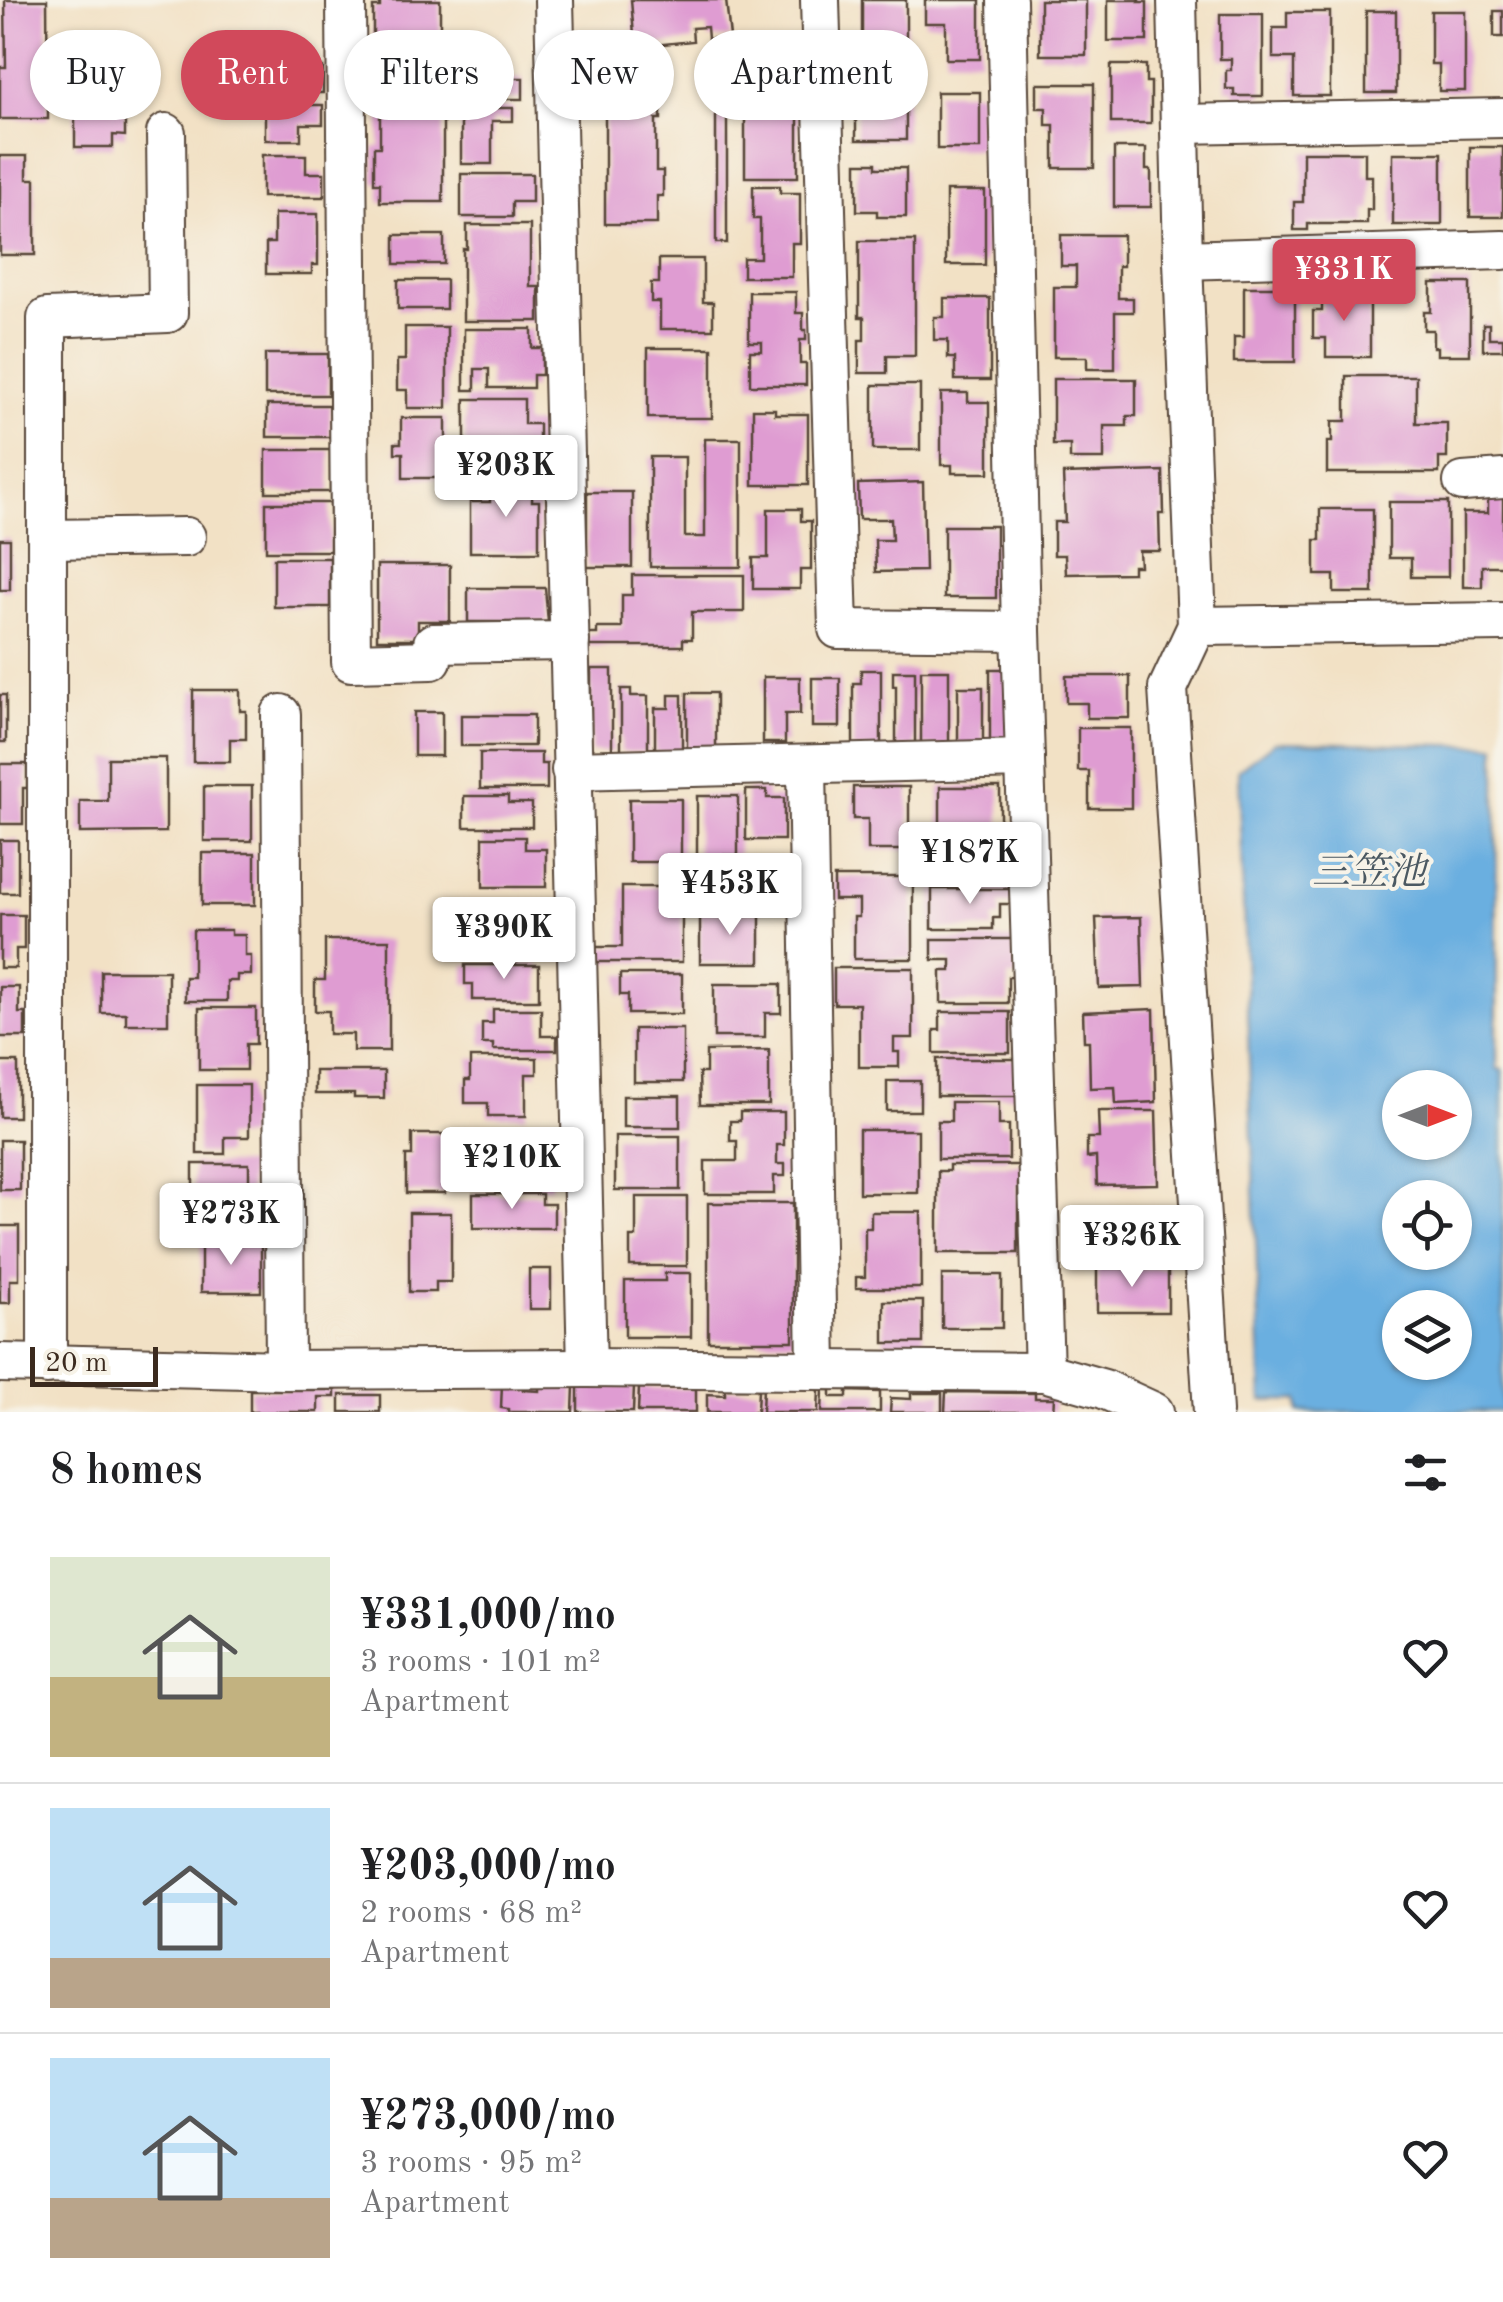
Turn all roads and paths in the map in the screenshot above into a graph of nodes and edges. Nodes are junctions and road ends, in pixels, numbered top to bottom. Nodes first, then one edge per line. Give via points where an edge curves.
1 (346, 0) edge
2 (554, 0) edge
3 (820, 0) edge
4 (1007, 0) edge
5 (1178, 0) edge
6 (1503, 118) edge
7 (1181, 124) junction
8 (166, 133) dead end
9 (1503, 250) edge
10 (1183, 260) junction
11 (1503, 479) edge
12 (1463, 482) dead end
13 (186, 536) dead end
14 (47, 539) junction
15 (1503, 622) edge
16 (1197, 626) junction
17 (1021, 631) junction
18 (570, 642) junction
19 (281, 714) dead end
20 (1025, 759) junction
21 (807, 765) junction
22 (571, 770) junction
23 (0, 1364) edge
24 (47, 1364) junction
25 (586, 1368) junction
26 (817, 1368) junction
27 (285, 1370) junction
28 (1044, 1372) junction
29 (1154, 1412) edge
30 (1213, 1412) edge

1 - 18 street via 352,662 432,660 433,643
2 - 18 street
3 - 17 street via 838,629
4 - 17 street
5 - 7 street
6 - 7 street
7 - 10 street
8 - 14 street via 168,313 47,318
9 - 10 street
10 - 16 street
11 - 12 street
13 - 14 street
14 - 24 street
15 - 16 street
16 - 30 street via 1168,688
17 - 20 street
18 - 22 street
19 - 27 street
20 - 21 street
20 - 28 street
21 - 22 street
21 - 26 street
22 - 25 street
23 - 24 street
24 - 27 street
25 - 26 street
25 - 27 street
26 - 28 street
28 - 29 street via 1104,1388

